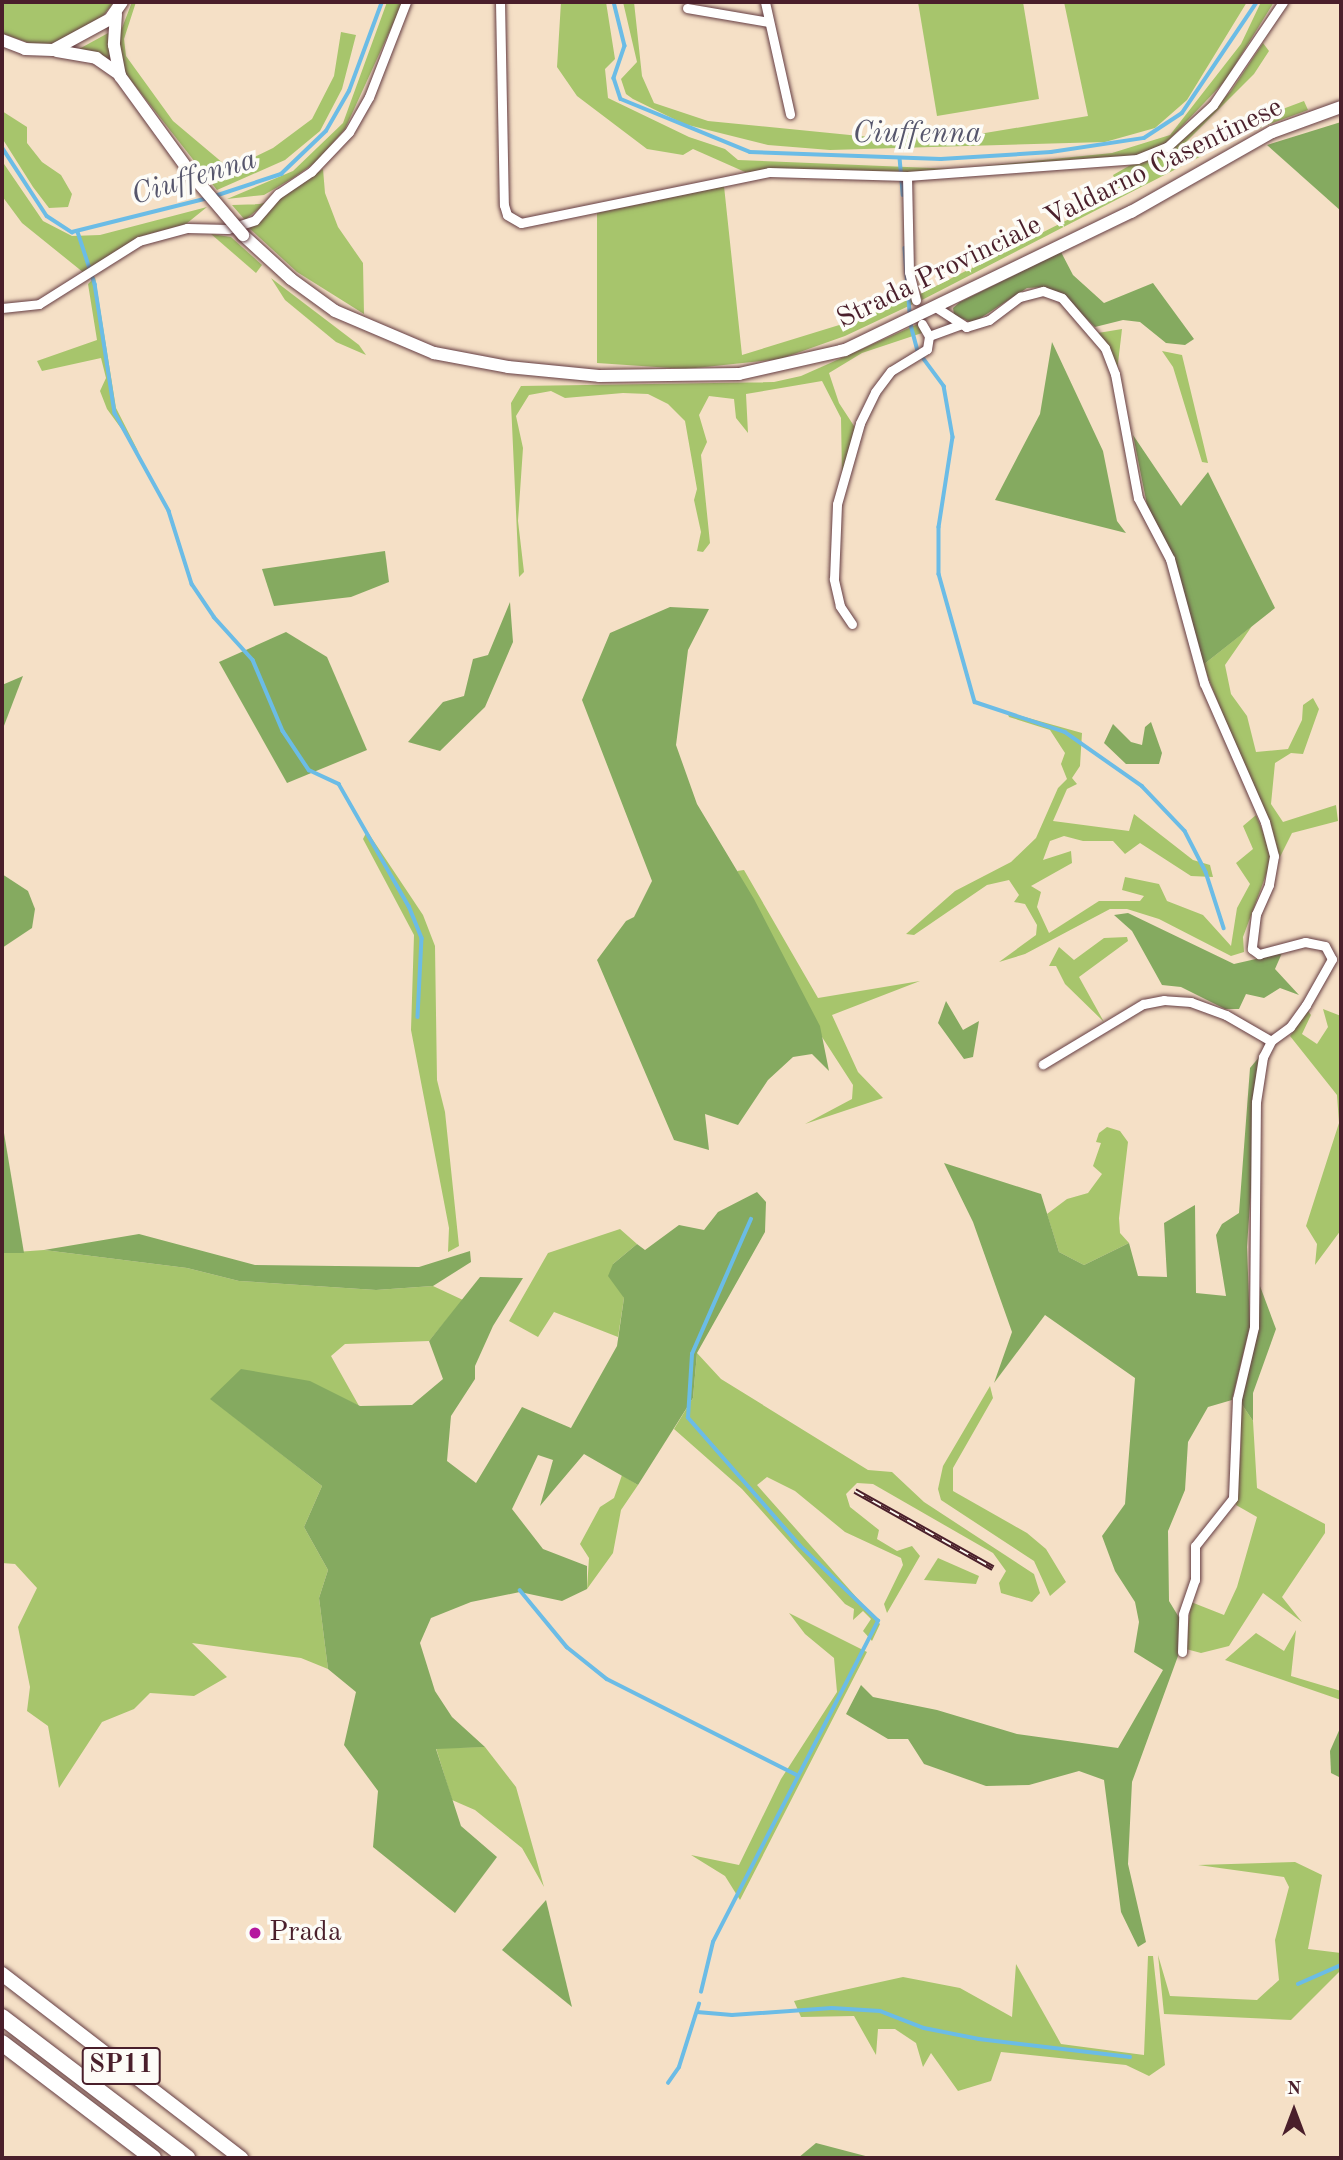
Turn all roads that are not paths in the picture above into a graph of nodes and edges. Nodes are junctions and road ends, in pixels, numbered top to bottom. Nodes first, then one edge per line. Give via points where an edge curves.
1 (406, 2) edge
2 (499, 2) edge
3 (765, 2) edge
4 (1283, 2) edge
5 (119, 8) edge
6 (687, 8) dead end
7 (769, 22) junction
8 (3, 42) edge
9 (53, 50) junction
10 (120, 76) junction
11 (1341, 107) edge
12 (790, 114) dead end
13 (907, 176) junction
14 (916, 300) dead end
15 (2, 308) edge
16 (937, 308) junction
17 (922, 324) dead end
18 (958, 325) junction
19 (929, 336) junction
20 (852, 624) dead end
21 (1271, 1041) junction
22 (1043, 1064) dead end
23 (1182, 1652) dead end
24 (2, 1974) edge
25 (2, 2017) edge
26 (2, 2043) edge
27 (153, 2158) edge
28 (187, 2158) edge
29 (241, 2158) edge

1 - 15 street via 369,97 349,132 255,220 228,229 187,228 139,241 50,299
2 - 13 street via 502,187 504,205 514,220 536,221 769,172
3 - 7 street
4 - 13 street via 1213,105 1167,146 1138,159 1092,165
5 - 9 main road
5 - 10 main road, Strada Provinciale Valdarno Casentinese via 114,46
6 - 7 street
7 - 12 street
8 - 9 main road, Strada Provinciale Valdarno Casentinese
9 - 10 main road, Strada Provinciale Valdarno Casentinese via 96,58
10 - 16 main road, Strada Provinciale Valdarno Casentinese, bridge via 192,175 243,235 302,288 358,324 434,353 543,372 684,378 767,371 845,350
11 - 16 main road, Strada Provinciale Valdarno Casentinese via 1272,132 1131,212
13 - 14 street via 909,272
16 - 18 street
17 - 19 street
18 - 19 street
18 - 21 street via 989,320 1020,297 1043,291 1062,298 1105,348 1115,374 1138,498 1170,559 1203,680 1265,822 1274,856 1269,886 1256,914 1252,949 1259,954 1305,942 1325,946 1332,959 1290,1027
19 - 20 street via 927,349 891,371 875,392 860,423 837,504 834,579 840,606
21 - 22 street via 1203,1006 1164,1000 1143,1004
21 - 23 street via 1263,1057 1256,1102 1254,1326 1237,1399 1233,1499 1195,1546 1195,1580 1183,1614
24 - 29 main road, SP11
25 - 28 highway
26 - 27 highway

